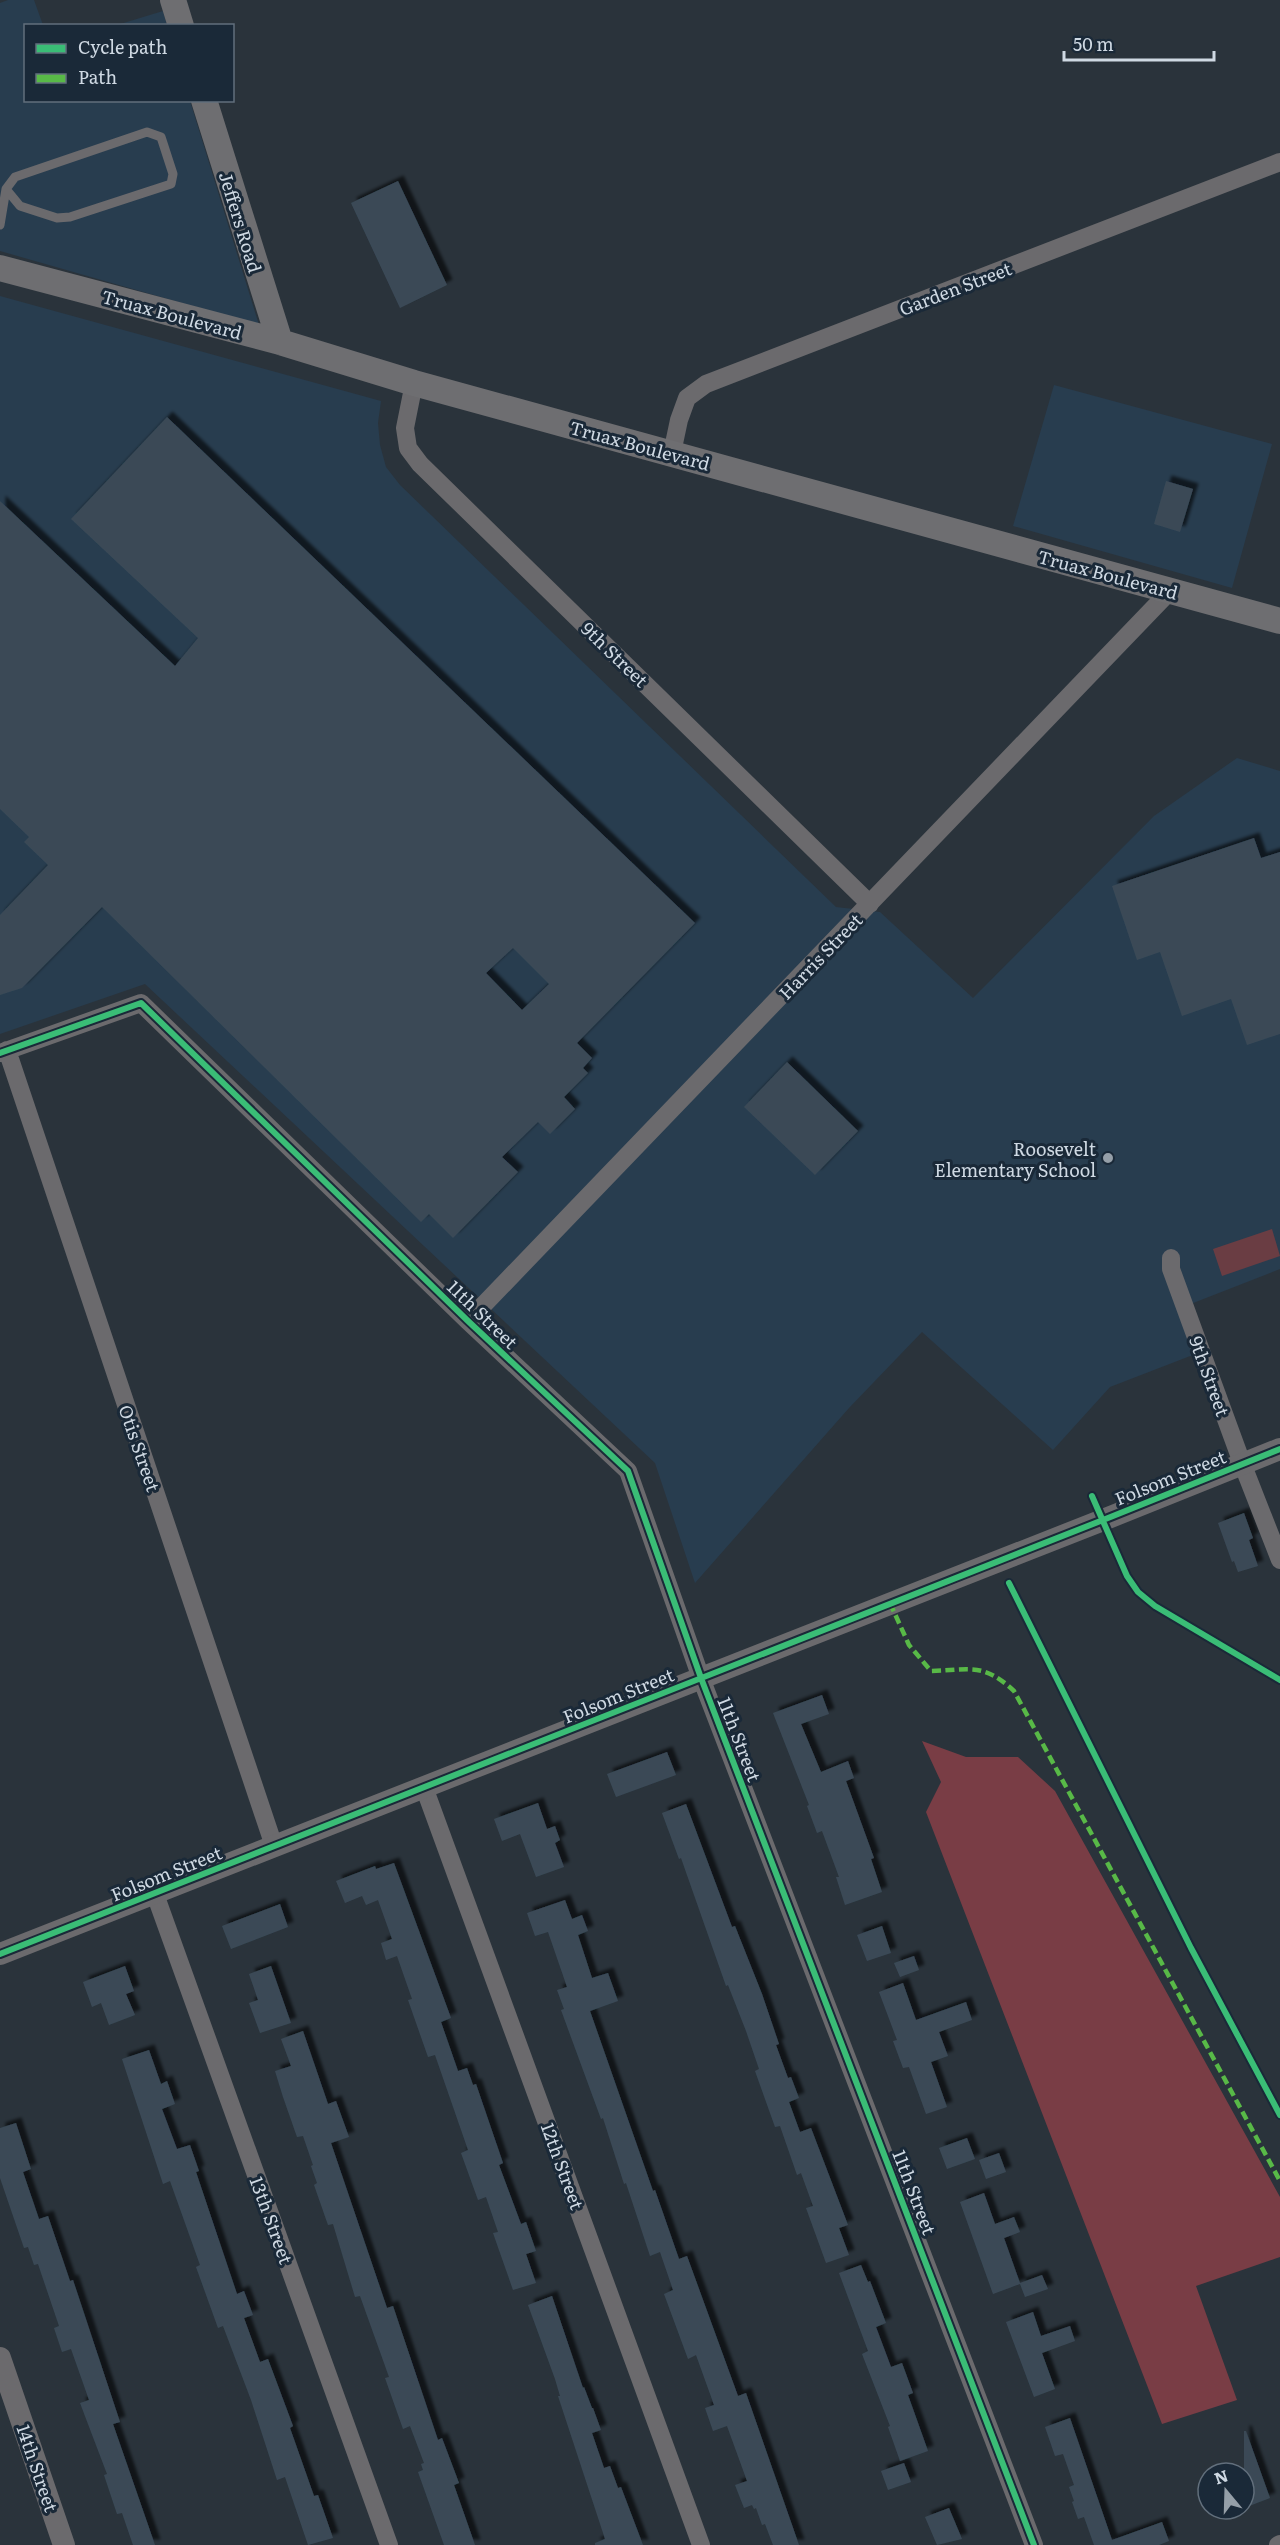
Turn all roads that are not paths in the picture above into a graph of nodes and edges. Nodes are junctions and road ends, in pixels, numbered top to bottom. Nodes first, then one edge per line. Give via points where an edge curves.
1 (173, 0) edge
2 (180, 24) edge
3 (205, 102) edge
4 (1280, 162) edge
5 (6, 189) junction
6 (0, 225) edge
7 (0, 268) edge
8 (280, 342) junction
9 (414, 383) junction
10 (672, 453) junction
11 (1170, 591) junction
12 (1280, 621) edge
13 (870, 904) junction
14 (3, 1051) edge
15 (1172, 1258) dead end
16 (468, 1321) junction
17 (1280, 1449) edge
18 (1242, 1463) junction
19 (1280, 1560) edge
20 (701, 1678) junction
21 (424, 1787) junction
22 (274, 1846) junction
23 (155, 1894) junction
24 (0, 1954) edge
25 (0, 2358) edge
26 (64, 2545) edge
27 (389, 2545) edge
28 (701, 2545) edge
29 (1034, 2545) edge

1 - 2 main road
3 - 8 main road, Jeffers Road
4 - 10 street, Garden Street via 706,384 687,398
5 - 5 lane via 15,177 147,132 161,137 173,174 171,184 70,217 57,218 20,206
5 - 6 lane
7 - 8 main road, Truax Boulevard
8 - 9 main road, Truax Boulevard
9 - 10 main road, Truax Boulevard
9 - 13 street, 9th Street via 405,428 408,448 420,464
10 - 11 main road, Truax Boulevard
11 - 12 main road, Truax Boulevard
11 - 13 street, Harris Street
13 - 16 street, Harris Street
14 - 16 street, 11th Street via 141,1002
14 - 22 street, Otis Street
15 - 18 street, 9th Street via 1172,1269
16 - 20 street, 11th Street via 628,1471
17 - 18 street, Folsom Street
18 - 19 street, 9th Street
18 - 20 street, Folsom Street
20 - 21 street, Folsom Street
20 - 29 street, 11th Street
21 - 22 street, Folsom Street
21 - 28 street, 12th Street
22 - 23 street, Folsom Street
23 - 24 street, Folsom Street
23 - 27 street, 13th Street
25 - 26 street, 14th Street

